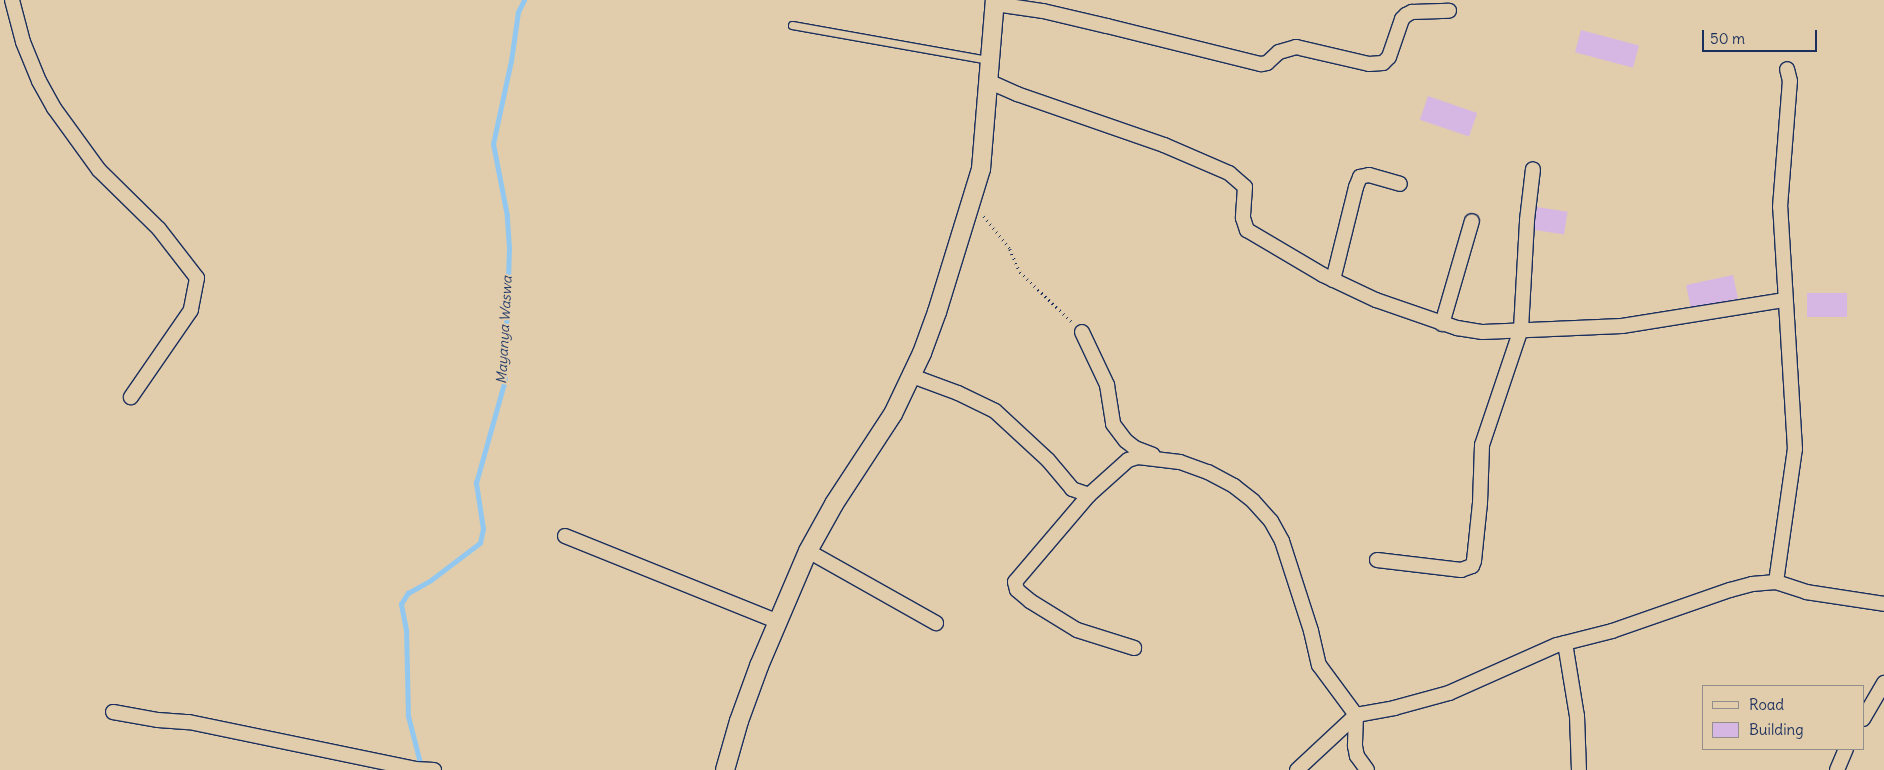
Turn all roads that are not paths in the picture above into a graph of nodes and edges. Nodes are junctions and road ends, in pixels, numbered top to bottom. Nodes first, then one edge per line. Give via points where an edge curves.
1 (12, 0) edge
2 (995, 2) edge
3 (1450, 12) dead end
4 (792, 25) dead end
5 (991, 61) junction
6 (1787, 69) dead end
7 (990, 82) junction
8 (1533, 169) dead end
9 (1400, 184) dead end
10 (1472, 221) dead end
11 (1333, 280) junction
12 (1785, 300) junction
13 (1442, 324) junction
14 (1521, 329) junction
15 (1082, 332) road end
16 (912, 376) junction
17 (131, 396) dead end
18 (1160, 458) junction
19 (1089, 496) junction
20 (564, 536) dead end
21 (808, 551) junction
22 (1377, 560) dead end
23 (1776, 582) junction
24 (1884, 604) edge
25 (776, 621) junction
26 (936, 623) dead end
27 (1565, 643) junction
28 (1134, 648) dead end
29 (1884, 683) edge
30 (113, 712) dead end
31 (1356, 715) junction
32 (1864, 717) edge
33 (1846, 750) edge
34 (415, 769) edge
35 (433, 770) edge
36 (725, 770) edge
37 (1297, 770) edge
38 (1367, 770) edge
39 (1579, 770) edge
40 (1837, 770) edge

1 - 17 street via 39,81 54,108 99,170 159,229 197,278 191,310
2 - 3 street via 1261,64 1279,52 1296,47 1369,64 1382,63 1389,57 1406,15 1412,12
2 - 5 street
4 - 5 lane
5 - 7 street
6 - 12 street via 1790,81 1780,206
7 - 11 street via 1164,145 1229,173 1245,187 1247,230
7 - 16 street via 981,169 937,312
8 - 14 street
9 - 11 street via 1369,175 1360,177
10 - 13 street
11 - 13 street
12 - 14 street via 1651,323
12 - 23 street via 1795,449
13 - 14 street via 1483,332
14 - 22 street via 1482,445 1477,549 1472,566 1461,570
15 - 18 street via 1107,385 1114,424 1130,444
16 - 19 street via 995,411 1048,460 1072,489
16 - 21 street via 893,414 834,504
18 - 19 street via 1128,460
18 - 31 street via 1208,472 1234,486 1271,521 1311,631 1319,665
19 - 28 street via 1014,582 1016,590 1077,630
20 - 25 street
21 - 25 street
21 - 26 street
23 - 24 street via 1806,592
23 - 27 street via 1730,590 1612,631
25 - 36 street via 739,721
27 - 31 street via 1449,693
27 - 39 street via 1576,716
29 - 32 street
30 - 34 street via 222,728
31 - 37 street
31 - 38 street via 1355,746 1357,756
33 - 40 street
34 - 35 street

